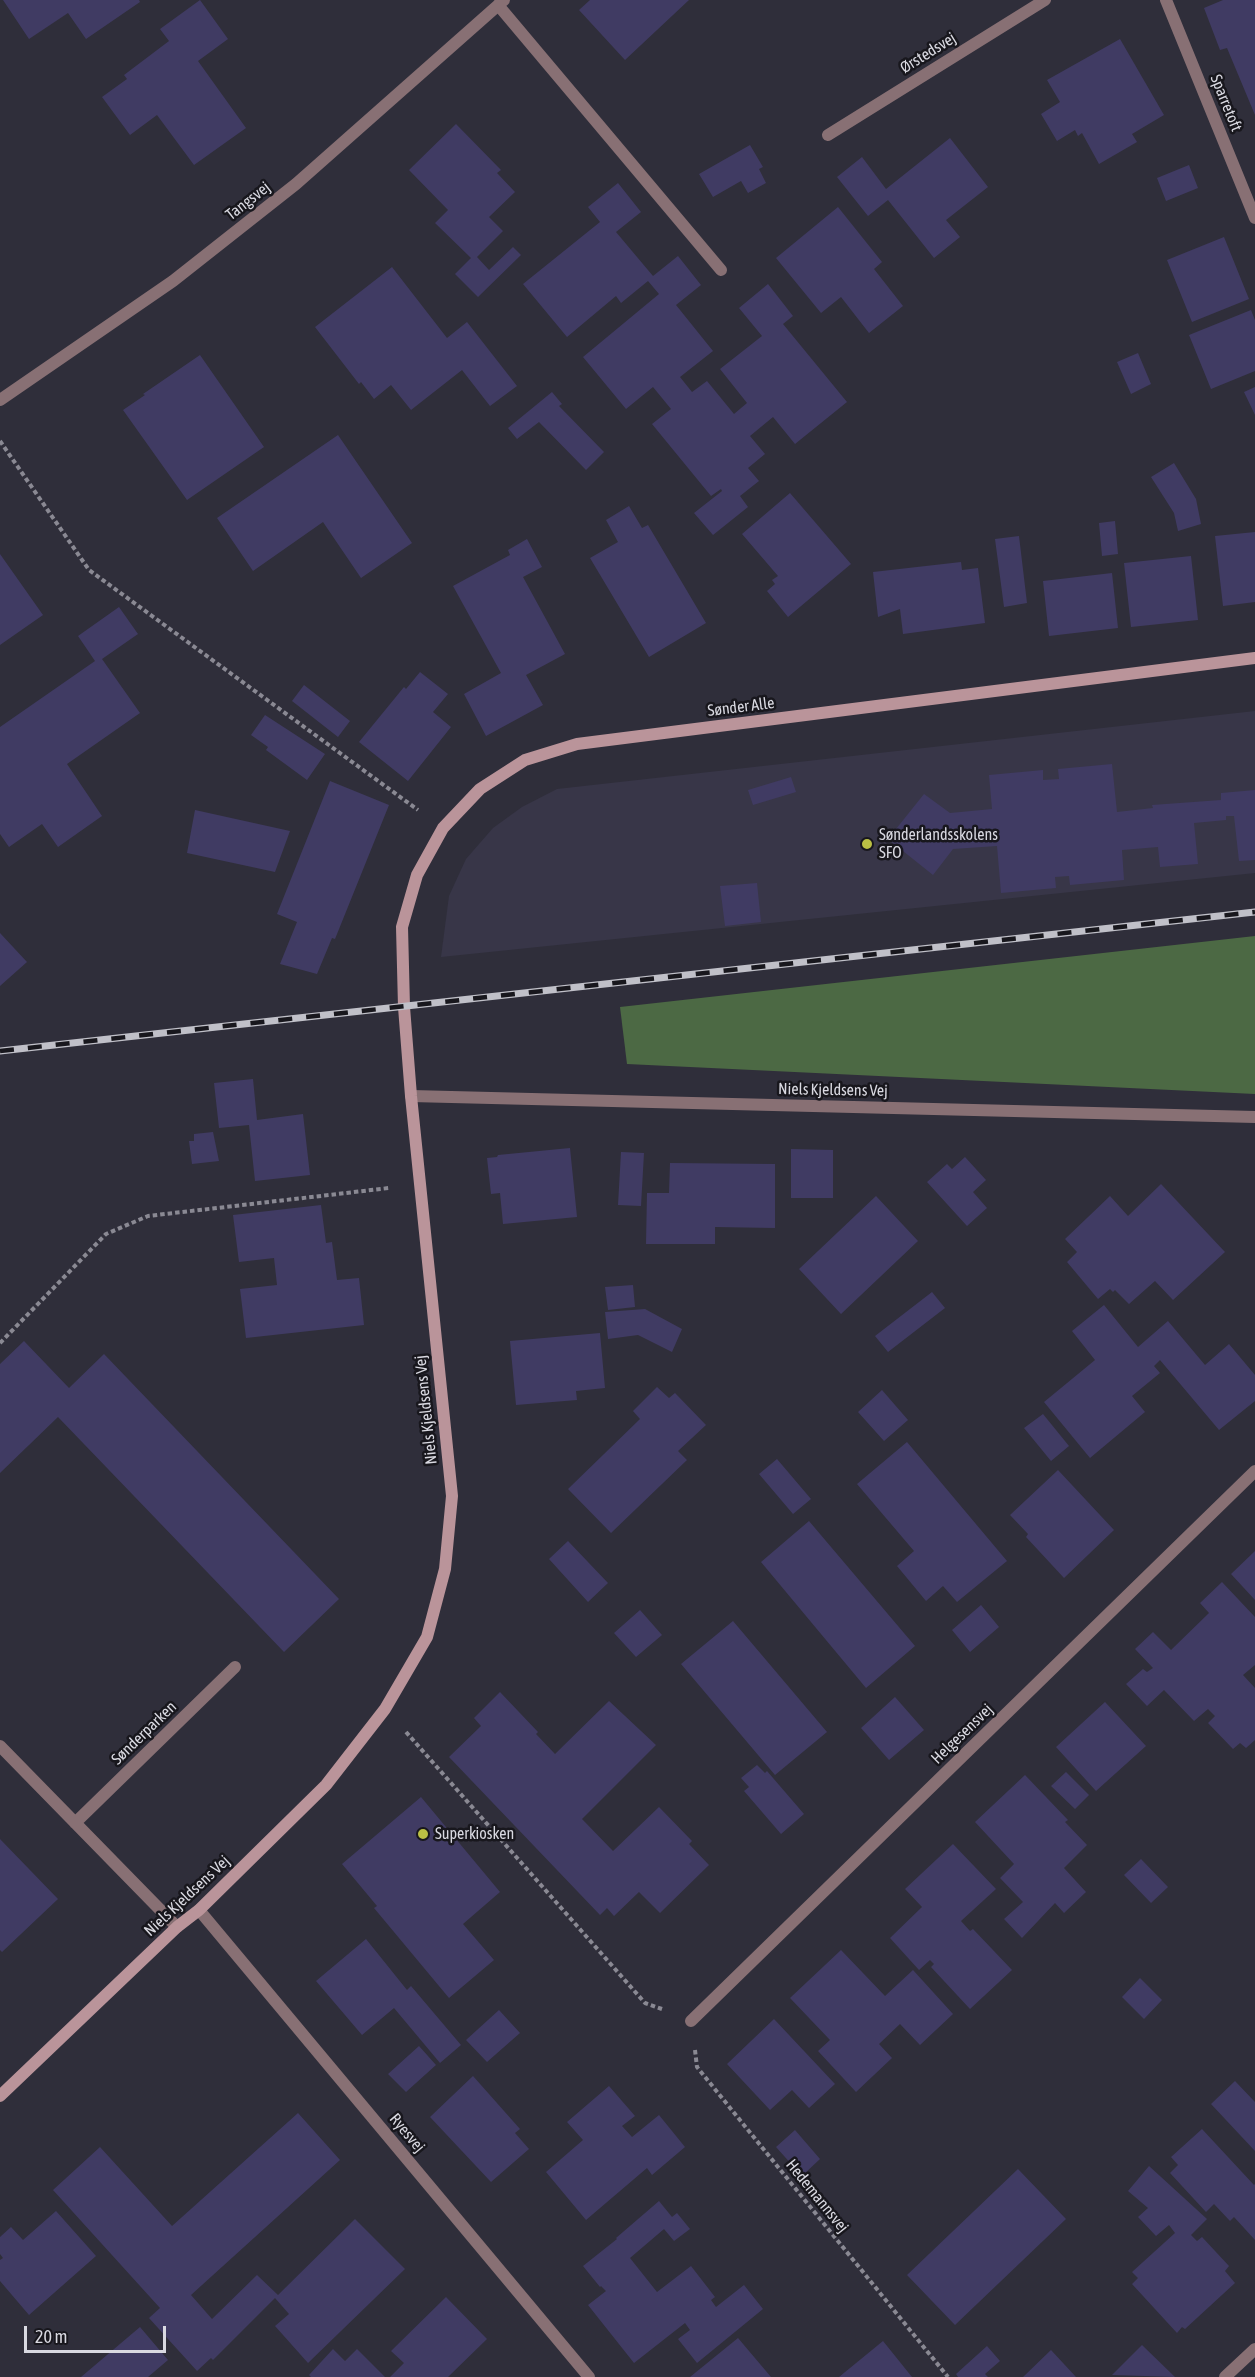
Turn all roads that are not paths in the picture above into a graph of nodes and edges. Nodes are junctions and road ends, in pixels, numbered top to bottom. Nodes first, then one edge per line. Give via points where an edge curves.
1 (1045, 0) edge
2 (1166, 0) edge
3 (501, 3) edge
4 (828, 135) dead end
5 (1255, 218) edge
6 (721, 270) dead end
7 (0, 400) edge
8 (1255, 658) edge
9 (404, 1006) joint
10 (411, 1096) junction
11 (1255, 1117) edge
12 (1255, 1471) edge
13 (235, 1667) dead end
14 (0, 1746) edge
15 (75, 1823) junction
16 (199, 1910) junction
17 (177, 1927) junction
18 (691, 2020) road end
19 (0, 2096) edge
20 (1255, 2349) edge
21 (589, 2377) edge
22 (1225, 2377) edge

1 - 4 street, Ørstedsvej
2 - 5 street, Sparretoft
3 - 6 street, Tangsvej
3 - 7 street, Tangsvej via 296,184 173,281
8 - 9 street, Sønder Alle via 577,744 525,760 480,789 443,828 417,875 402,927
9 - 10 street, Niels Kjeldsens Vej
10 - 11 street, Niels Kjeldsens Vej
10 - 16 street, Niels Kjeldsens Vej via 452,1496 445,1569 427,1637 385,1709 327,1785
12 - 18 street, Helgesensvej
13 - 15 street, Sønderparken
14 - 15 street
15 - 17 street
16 - 17 street, Niels Kjeldsens Vej
16 - 21 street, Ryesvej
17 - 19 street, Niels Kjeldsens Vej
20 - 22 street

